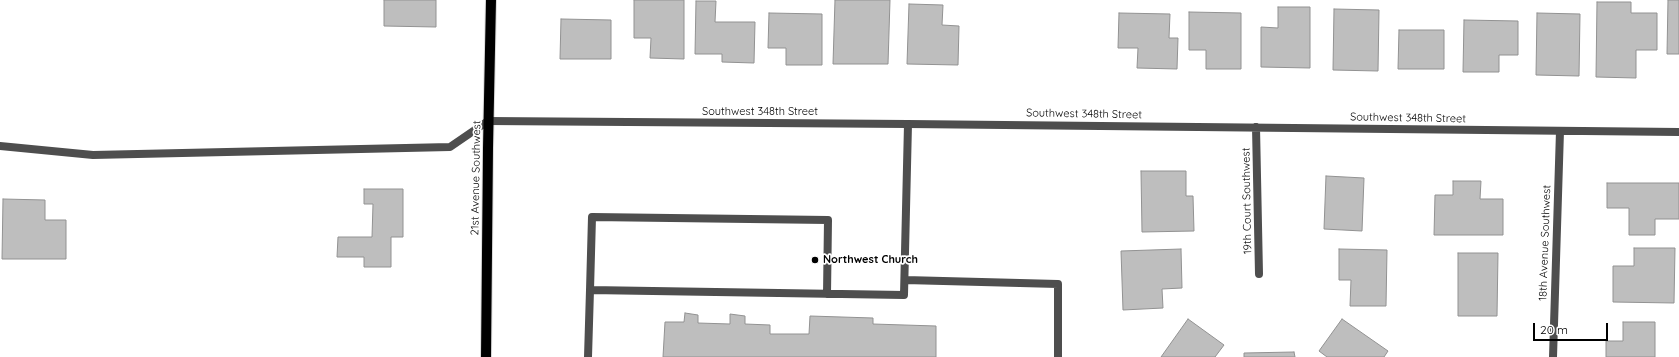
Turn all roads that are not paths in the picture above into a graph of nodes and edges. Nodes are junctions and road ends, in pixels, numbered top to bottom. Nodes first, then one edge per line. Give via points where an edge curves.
1 (491, 0) edge
2 (488, 121) junction
3 (908, 124) junction
4 (1256, 127) junction
5 (1560, 131) junction
6 (1679, 132) edge
7 (0, 146) edge
8 (1259, 274) dead end
9 (905, 280) junction
10 (590, 290) junction
11 (827, 294) junction
12 (486, 357) edge
13 (588, 357) edge
14 (1058, 357) edge
15 (1553, 357) edge

1 - 2 main road, 21st Avenue Southwest
2 - 3 street, Southwest 348th Street
2 - 7 street via 450,147 93,155
2 - 12 main road, 21st Avenue Southwest
3 - 4 street, Southwest 348th Street
3 - 9 street
4 - 5 street, Southwest 348th Street
4 - 8 street, 19th Court Southwest
5 - 6 street, Southwest 348th Street
5 - 15 street, 18th Avenue Southwest
9 - 11 street via 904,295
9 - 14 street via 1058,284
10 - 11 street
10 - 11 street via 592,217 828,220
10 - 13 street

